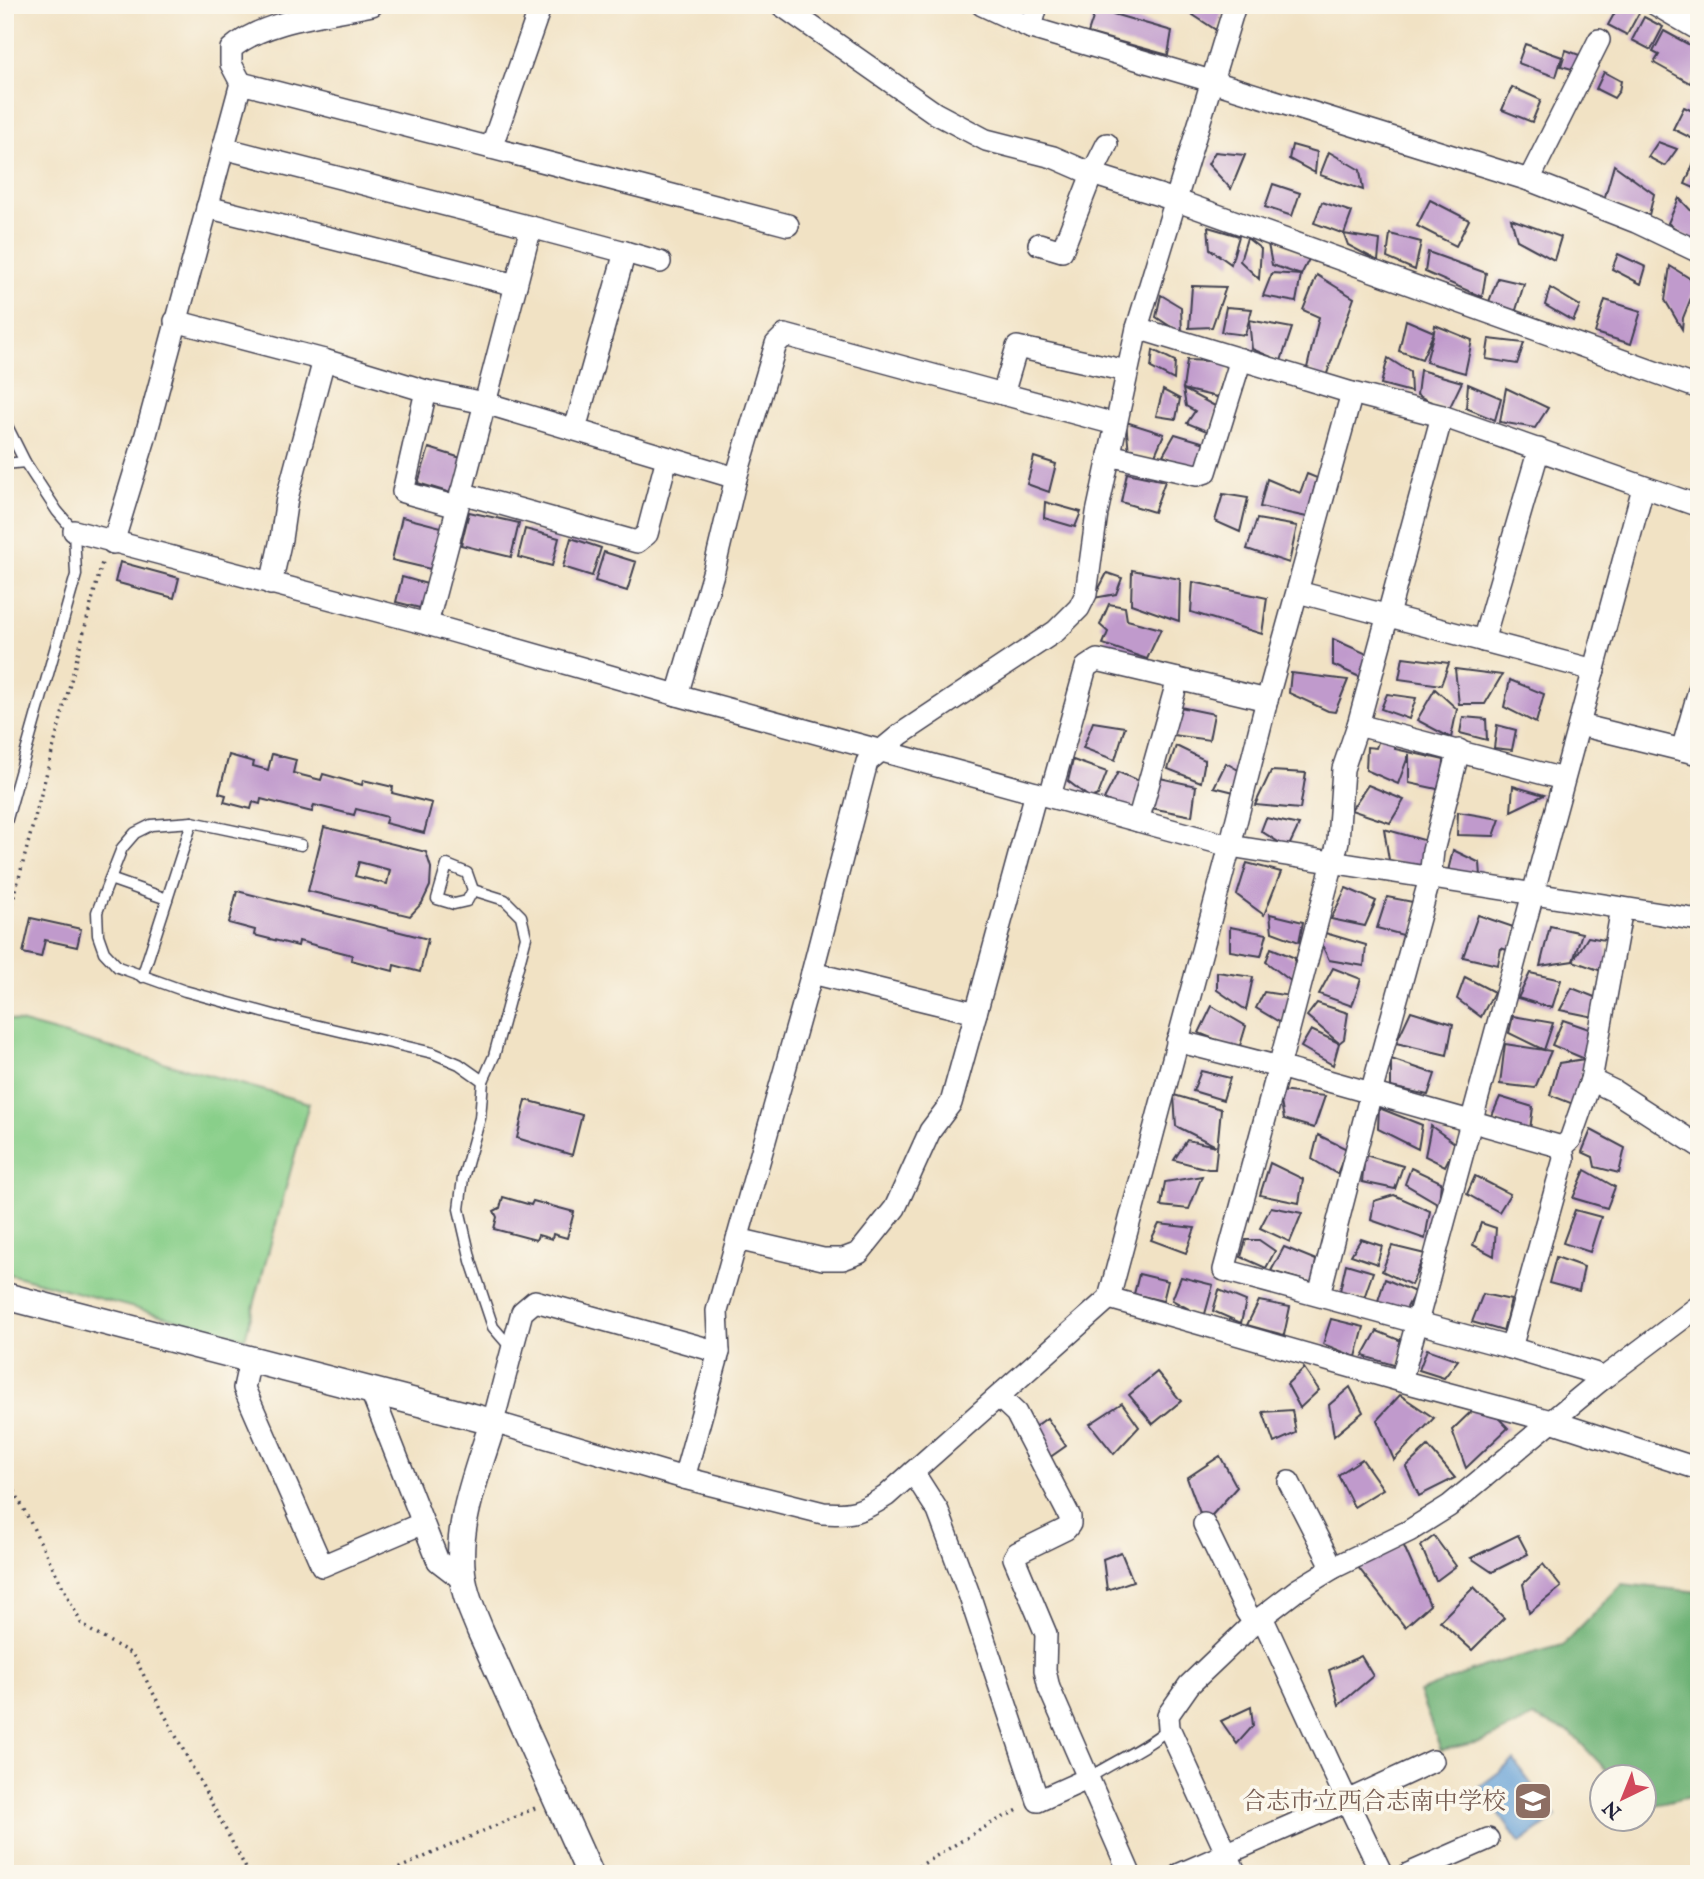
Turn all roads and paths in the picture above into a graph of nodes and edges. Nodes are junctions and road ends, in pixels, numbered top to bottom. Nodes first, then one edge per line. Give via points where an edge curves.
1 (372, 5) edge
2 (541, 5) edge
3 (781, 5) edge
4 (982, 5) edge
5 (1037, 5) edge
6 (1235, 5) edge
7 (1656, 5) edge
8 (1031, 29) junction
9 (1699, 30) edge
10 (1599, 40) dead end
11 (1211, 81) junction
12 (241, 83) junction
13 (1107, 144) dead end
14 (223, 148) junction
15 (491, 148) junction
16 (1092, 174) junction
17 (1529, 180) junction
18 (1175, 200) junction
19 (207, 207) junction
20 (788, 225) dead end
21 (531, 227) junction
22 (1039, 244) dead end
23 (625, 252) junction
24 (1699, 252) edge
25 (660, 262) dead end
26 (516, 285) junction
27 (175, 321) junction
28 (1137, 328) junction
29 (1241, 359) junction
30 (324, 360) junction
31 (1128, 371) junction
32 (1699, 388) edge
33 (426, 391) junction
34 (1352, 393) junction
35 (1003, 394) junction
36 (485, 403) junction
37 (1442, 416) junction
38 (5, 422) edge
39 (1115, 424) junction
40 (575, 429) junction
41 (1539, 449) junction
42 (1109, 455) junction
43 (667, 458) junction
44 (26, 462) junction
45 (5, 464) edge
46 (736, 478) junction
47 (1643, 488) junction
48 (459, 500) junction
49 (1699, 506) edge
50 (74, 531) junction
51 (113, 543) junction
52 (271, 584) junction
53 (1297, 592) junction
54 (1389, 615) junction
55 (427, 624) junction
56 (1483, 642) junction
57 (1594, 670) junction
58 (1178, 679) junction
59 (1699, 690) edge
60 (677, 695) junction
61 (1267, 700) junction
62 (1359, 725) junction
63 (1580, 725) junction
64 (880, 750) junction
65 (1459, 750) junction
66 (1691, 752) edge
67 (1563, 779) junction
68 (1043, 794) junction
69 (1138, 821) junction
70 (192, 822) junction
71 (5, 826) edge
72 (301, 845) dead end
73 (1230, 846) junction
74 (1334, 862) junction
75 (1430, 878) junction
76 (110, 879) junction
77 (473, 890) dead end
78 (1531, 894) junction
79 (167, 899) junction
80 (1622, 908) junction
81 (1699, 920) edge
82 (5, 931) edge
83 (812, 973) junction
84 (142, 977) junction
85 (976, 1013) junction
86 (1177, 1041) junction
87 (1279, 1067) junction
88 (1591, 1080) junction
89 (482, 1082) junction
90 (1371, 1093) junction
91 (1470, 1121) junction
92 (1699, 1146) edge
93 (1562, 1147) junction
94 (737, 1238) junction
95 (1319, 1295) junction
96 (5, 1296) edge
97 (1109, 1298) junction
98 (1699, 1306) edge
99 (1415, 1323) junction
100 (1511, 1348) junction
101 (513, 1350) junction
102 (719, 1352) junction
103 (250, 1360) junction
104 (1601, 1380) junction
105 (1401, 1381) junction
106 (371, 1391) junction
107 (999, 1397) junction
108 (1551, 1420) junction
109 (493, 1422) junction
110 (1699, 1469) edge
111 (5, 1472) edge
112 (913, 1472) junction
113 (684, 1478) junction
114 (1289, 1482) dead end
115 (423, 1523) junction
116 (1204, 1524) dead end
117 (1333, 1567) junction
118 (464, 1581) junction
119 (1258, 1620) junction
120 (1169, 1728) junction
121 (1433, 1761) dead end
122 (1087, 1779) junction
123 (556, 1798) junction
124 (1038, 1801) junction
125 (1347, 1801) junction
126 (1488, 1839) dead end
127 (1227, 1853) junction
128 (249, 1874) edge
129 (386, 1874) edge
130 (590, 1874) edge
131 (906, 1874) edge
132 (1130, 1874) edge
133 (1180, 1874) edge
134 (1236, 1874) edge
135 (1382, 1874) edge
136 (1408, 1874) edge

1 - 12 street via 280,25 240,40 231,49
2 - 15 street
3 - 16 street via 935,113 986,139 1053,157
4 - 8 street
5 - 8 street
6 - 11 street
7 - 9 street
8 - 11 street
10 - 17 street
11 - 17 street
11 - 18 street
12 - 14 street
12 - 15 street
13 - 16 street
14 - 19 street
14 - 21 street
15 - 20 street
16 - 18 street
16 - 22 street via 1062,251
17 - 24 street
18 - 28 street
18 - 32 street
19 - 26 street
19 - 27 street
21 - 23 street
21 - 26 street
23 - 25 street
23 - 40 street
26 - 36 street
27 - 30 street
27 - 51 street
28 - 29 street
28 - 31 street
29 - 34 street
29 - 42 street via 1206,472 1198,475
30 - 33 street
30 - 52 street via 287,498
31 - 35 street via 1017,347
31 - 39 street
33 - 36 street
33 - 48 street via 403,492
34 - 37 street
34 - 53 street
35 - 39 street
35 - 46 street via 785,335 776,344
36 - 40 street
36 - 48 street
37 - 41 street
37 - 54 street
38 - 44 lane
39 - 42 street
40 - 43 street
41 - 47 street
41 - 56 street
42 - 64 street via 1086,594 1079,608 1056,631
43 - 46 street
43 - 48 street via 647,534 637,542
44 - 45 lane
44 - 50 lane
46 - 60 street
47 - 49 street
47 - 57 street
48 - 55 street
50 - 51 street
50 - 71 lane via 76,575
51 - 52 street
51 - 82 path via 105,553
52 - 55 street
53 - 54 street
53 - 61 street
54 - 56 street
54 - 62 street
55 - 60 street
56 - 57 street
57 - 63 street
58 - 61 street
58 - 68 street via 1097,660 1086,667
58 - 69 street
59 - 66 street
60 - 64 street
61 - 73 street
62 - 65 street
62 - 74 street via 1343,769
63 - 66 street
63 - 67 street
64 - 68 street
64 - 83 street via 867,762
65 - 67 street
65 - 75 street
67 - 78 street
68 - 69 street
68 - 85 street via 1007,892
69 - 73 street
70 - 72 lane
70 - 76 lane via 151,825 135,833 122,848
70 - 79 lane
73 - 74 street
73 - 86 street
74 - 75 street
74 - 87 street
75 - 78 street
75 - 90 street
76 - 79 lane
76 - 84 lane via 97,912 98,935 104,952 118,967
77 - 89 lane via 505,900 522,916 526,937 494,1056
78 - 80 street
78 - 91 street
79 - 84 lane
80 - 81 street
80 - 88 street
83 - 85 street
83 - 94 street
84 - 89 lane via 281,1017 433,1053 459,1064
85 - 94 street via 951,1103 930,1131 895,1208 859,1252 843,1259 823,1259
86 - 87 street
86 - 97 street
87 - 90 street
87 - 95 street via 1224,1270
88 - 92 street
88 - 93 street via 1570,1140
89 - 101 lane via 480,1118 459,1209 493,1327
90 - 91 street
90 - 95 street
91 - 93 street
91 - 99 street
93 - 100 street via 1564,1159
94 - 102 street via 717,1311
95 - 99 street
96 - 103 street
97 - 105 street
97 - 107 street
98 - 104 street
99 - 100 street
99 - 105 street
100 - 104 street via 1594,1373
101 - 102 street via 522,1312 535,1301
101 - 109 street
102 - 113 street
103 - 106 street
103 - 115 street via 244,1388 322,1566
104 - 108 street
105 - 108 street
106 - 109 street
106 - 115 street
107 - 112 street
107 - 122 street via 1016,1413 1070,1517 1066,1529 1014,1558 1046,1634 1049,1688
108 - 110 street
108 - 117 street via 1449,1506 1409,1531
109 - 113 street
109 - 118 street via 463,1530
111 - 128 path via 81,1623 132,1655
112 - 113 street via 865,1510 843,1514
112 - 124 street via 938,1511
114 - 117 street
115 - 118 street via 438,1561
116 - 119 street via 1246,1611
117 - 119 street
118 - 123 street via 480,1630
119 - 120 street via 1189,1685 1168,1715
119 - 125 street
120 - 122 lane via 1152,1743
120 - 127 street
121 - 125 street
122 - 124 street
122 - 132 street
123 - 129 path
123 - 130 street
124 - 131 path
125 - 127 street
125 - 135 street
126 - 136 street
127 - 133 street
127 - 134 street

